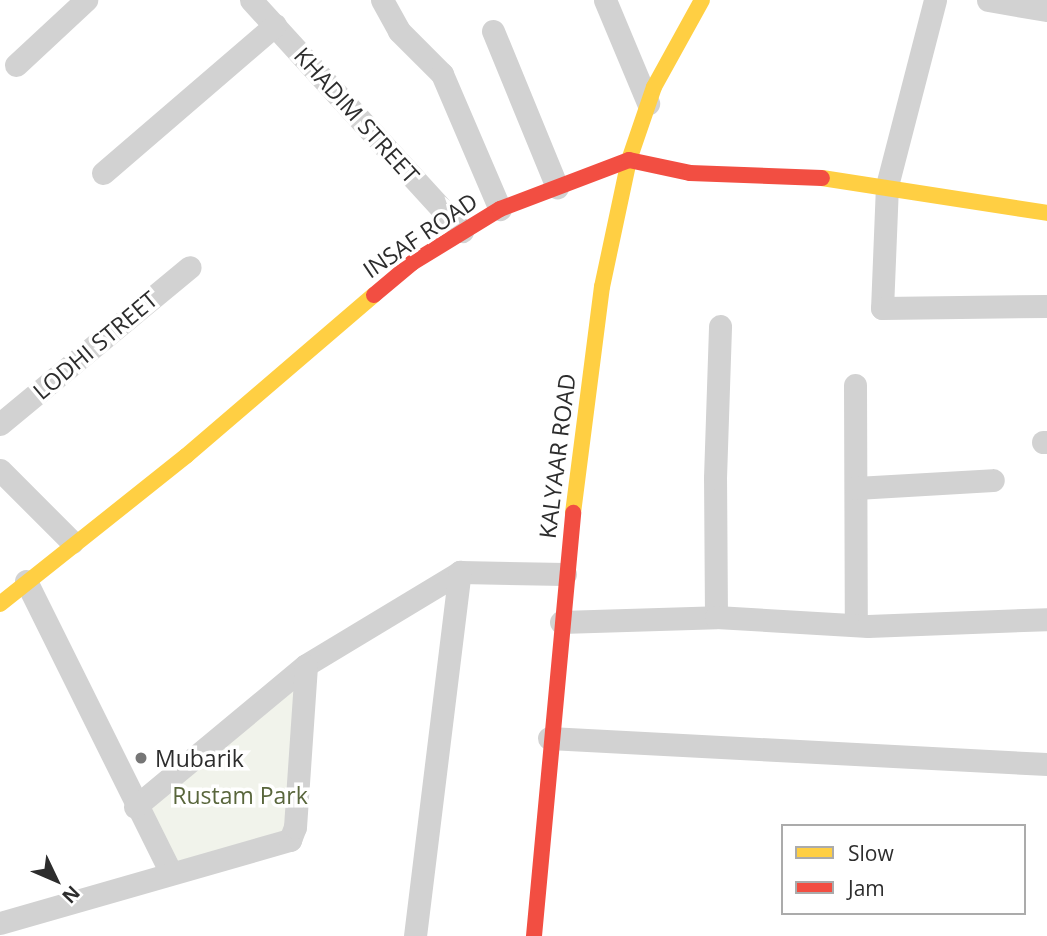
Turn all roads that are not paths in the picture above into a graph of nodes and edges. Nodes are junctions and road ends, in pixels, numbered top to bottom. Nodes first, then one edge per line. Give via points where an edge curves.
1 (86, 0) edge
2 (251, 0) edge
3 (382, 0) edge
4 (605, 0) edge
5 (702, 0) edge
6 (935, 0) edge
7 (988, 0) edge
8 (1046, 10) edge
9 (275, 25) junction
10 (493, 31) dead end
11 (16, 65) dead end
12 (648, 103) junction
13 (629, 160) junction
14 (103, 173) dead end
15 (887, 186) junction
16 (558, 187) junction
17 (500, 209) junction
18 (1047, 213) edge
19 (462, 231) junction
20 (190, 267) dead end
21 (1047, 306) edge
22 (720, 326) dead end
23 (855, 384) dead end
24 (0, 424) edge
25 (0, 470) edge
26 (993, 480) dead end
27 (856, 488) junction
28 (72, 542) junction
29 (460, 572) junction
30 (565, 574) junction
31 (26, 581) junction
32 (0, 604) edge
33 (716, 617) junction
34 (1047, 619) edge
35 (561, 622) junction
36 (856, 625) junction
37 (306, 664) junction
38 (550, 738) junction
39 (1047, 764) edge
40 (135, 807) junction
41 (170, 871) junction
42 (0, 923) edge
43 (415, 936) edge
44 (534, 936) edge

1 - 11 street
2 - 9 street, KHADIM STREET
3 - 17 street via 399,31 442,74
4 - 12 street
5 - 12 street, KALYAAR ROAD
6 - 15 street
7 - 8 street
9 - 14 street
9 - 19 street, KHADIM STREET
10 - 16 street
12 - 13 street, KALYAAR ROAD
13 - 15 street via 690,173 817,177
13 - 16 street, INSAF ROAD
13 - 30 street, KALYAAR ROAD via 618,229 602,287
15 - 18 street
15 - 21 street via 882,308
16 - 17 street, INSAF ROAD
17 - 19 street, INSAF ROAD
19 - 28 street, INSAF ROAD via 412,263 186,456
20 - 24 street, LODHI STREET
22 - 33 street
23 - 27 street
25 - 28 street
26 - 27 street
27 - 36 street
28 - 31 street, INSAF ROAD
29 - 30 street
29 - 37 street
29 - 43 street
30 - 35 street, KALYAAR ROAD
31 - 32 street, INSAF ROAD
31 - 40 street
33 - 35 street
33 - 36 street
34 - 36 street
35 - 38 street, KALYAAR ROAD
37 - 40 street
37 - 41 street via 295,827 290,840
38 - 39 street
38 - 44 street, KALYAAR ROAD
40 - 41 street
41 - 42 street

